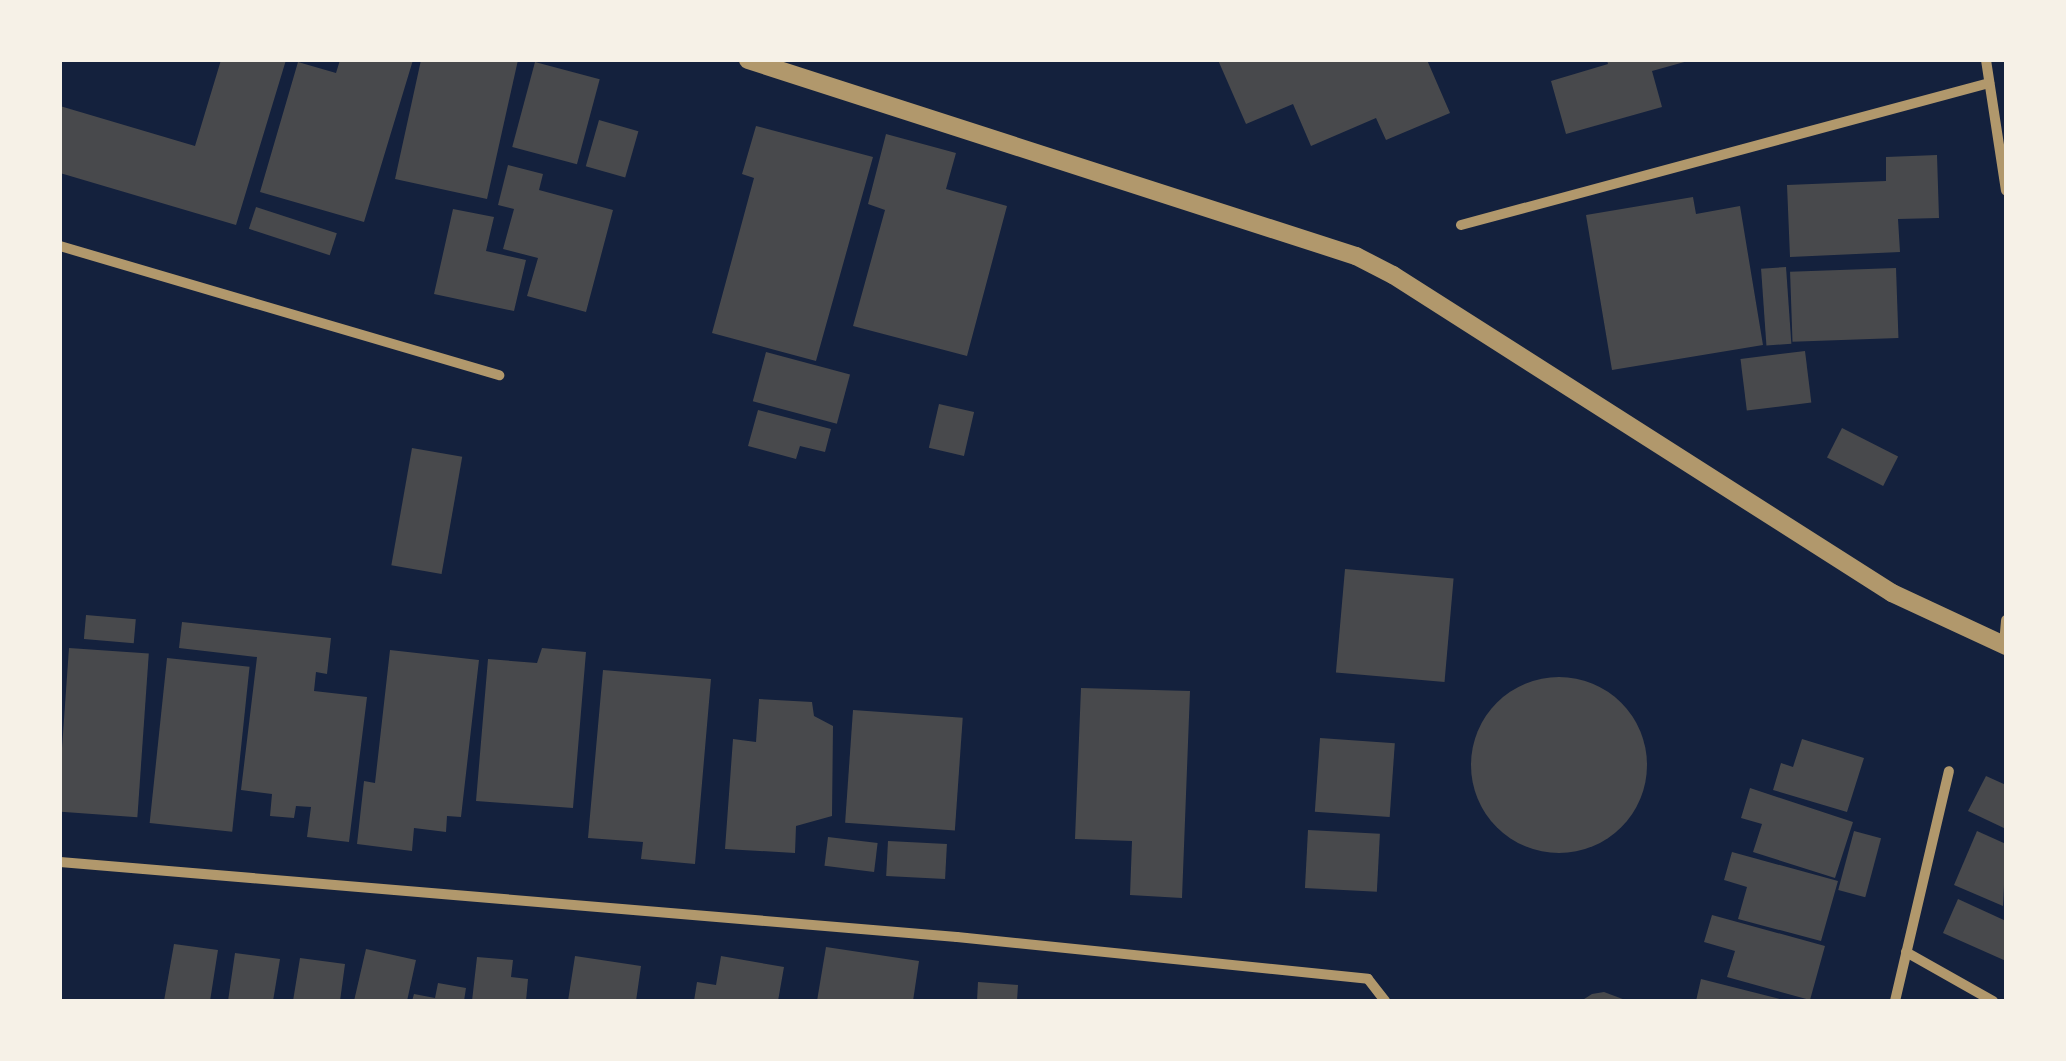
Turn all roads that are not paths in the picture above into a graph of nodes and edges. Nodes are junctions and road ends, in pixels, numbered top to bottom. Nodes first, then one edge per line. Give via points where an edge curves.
1 (748, 60) edge
2 (1986, 60) edge
3 (1989, 83) junction
4 (2006, 190) edge
5 (1460, 225) dead end
6 (60, 246) edge
7 (499, 375) dead end
8 (2006, 620) edge
9 (2005, 645) edge
10 (1948, 771) dead end
11 (60, 862) edge
12 (1906, 952) junction
13 (1385, 1001) edge
14 (1895, 1001) edge
15 (1993, 1001) edge

1 - 9 street via 1356,256 1892,593
2 - 3 street
3 - 4 street
3 - 5 street
6 - 7 street
8 - 9 street
10 - 12 street
11 - 13 street via 956,937 1368,979
12 - 14 street
12 - 15 street

